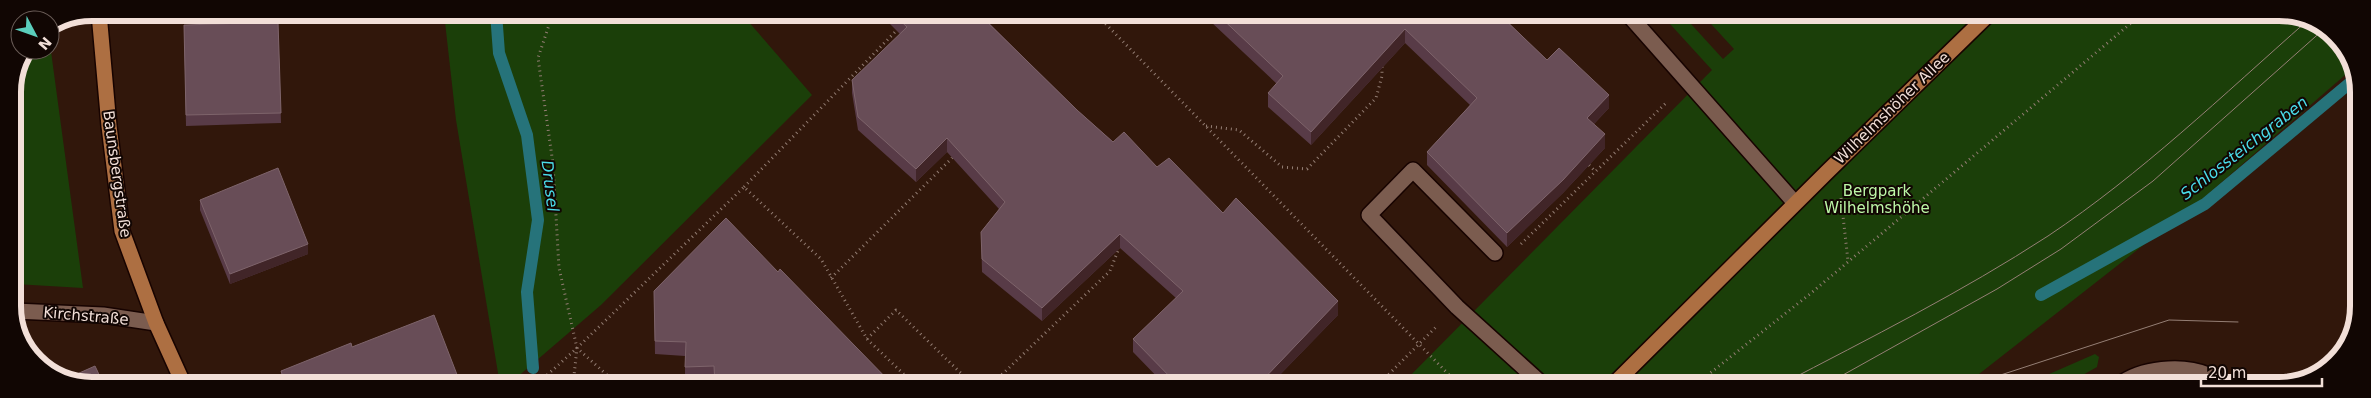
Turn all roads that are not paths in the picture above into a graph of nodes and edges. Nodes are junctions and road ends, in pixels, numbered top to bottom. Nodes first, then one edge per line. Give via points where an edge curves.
1 (100, 21) edge
2 (1634, 21) edge
3 (1982, 21) edge
4 (1795, 203) junction
5 (1495, 253) dead end
6 (22, 311) edge
7 (156, 323) junction
8 (180, 377) edge
9 (1534, 377) edge
10 (1621, 377) edge
11 (2130, 377) edge
12 (2211, 377) edge

1 - 7 main road, Baunsbergstraße via 122,231
2 - 4 street
3 - 4 main road, Wilhelmshöher Allee
4 - 10 main road, Wilhelmshöher Allee
5 - 9 street via 1413,170 1369,215 1457,307
6 - 7 street, Kirchstraße via 103,315
7 - 8 main road, Baunsbergstraße
11 - 12 street via 2169,368

